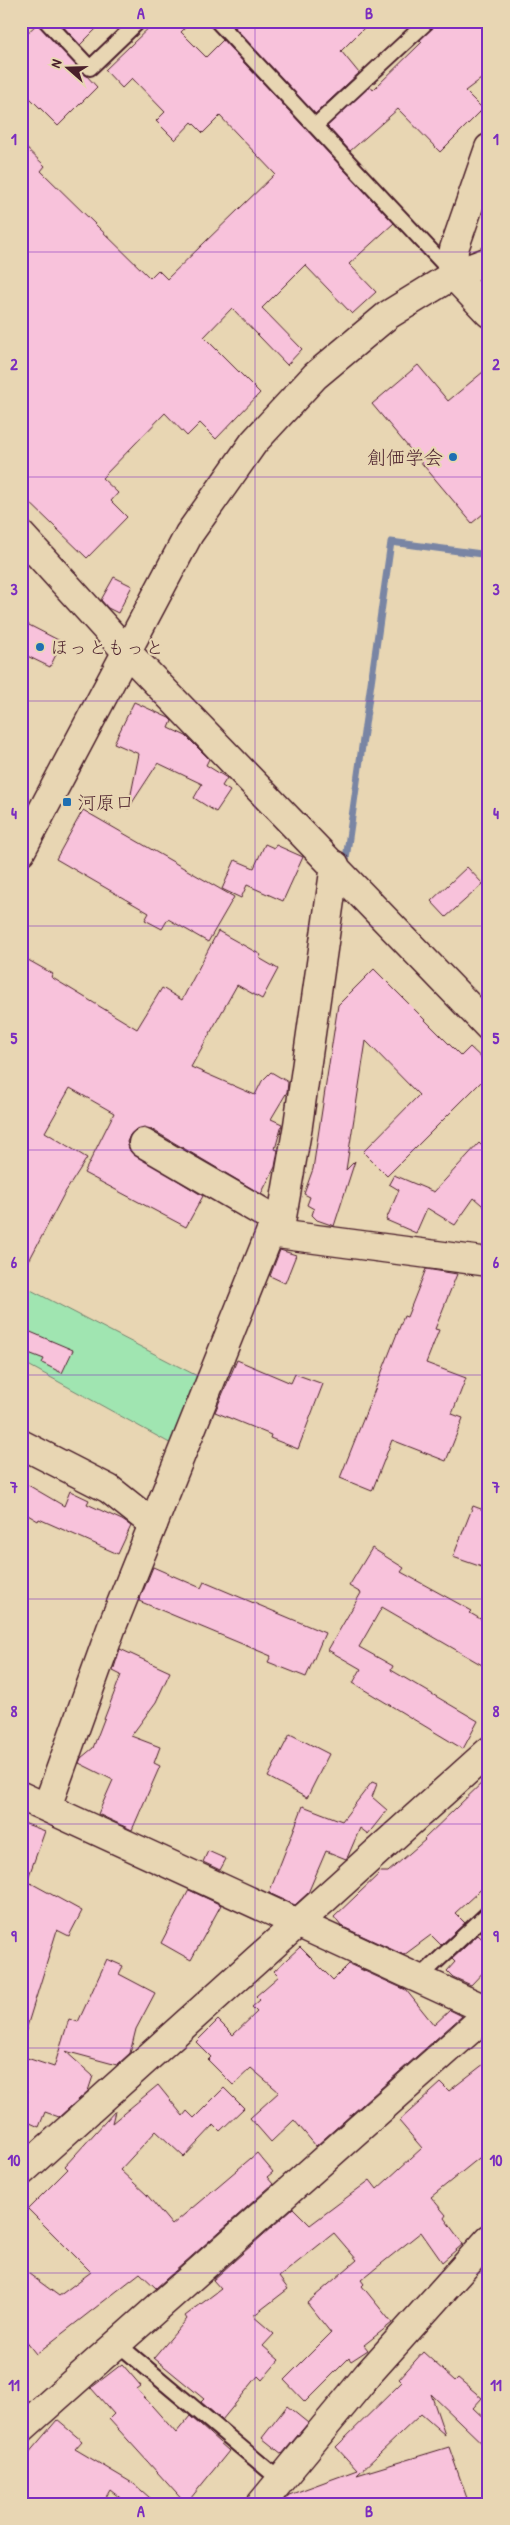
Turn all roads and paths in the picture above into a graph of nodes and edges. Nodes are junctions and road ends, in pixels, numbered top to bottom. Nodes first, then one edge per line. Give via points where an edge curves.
1 (46, 21) edge
2 (138, 21) edge
3 (217, 21) edge
4 (428, 21) edge
5 (315, 126) junction
6 (489, 148) edge
7 (489, 261) edge
8 (453, 275) junction
9 (489, 313) edge
10 (21, 535) edge
11 (128, 652) junction
12 (21, 851) edge
13 (335, 865) junction
14 (489, 1027) edge
15 (143, 1142) dead end
16 (280, 1229) junction
17 (489, 1262) edge
18 (21, 1444) edge
19 (153, 1524) junction
20 (486, 1748) edge
21 (21, 1796) edge
22 (46, 1807) junction
23 (489, 1912) edge
24 (298, 1923) junction
25 (418, 1979) junction
26 (489, 2012) edge
27 (21, 2172) edge
28 (489, 2239) edge
29 (118, 2344) junction
30 (21, 2429) edge
31 (280, 2480) junction
32 (261, 2504) edge

1 - 2 lane via 90,68
3 - 5 lane
4 - 5 lane
5 - 8 lane
6 - 8 street via 454,249
7 - 8 street
8 - 9 street
8 - 11 street via 388,315 315,376 254,442 189,534
10 - 11 street
11 - 12 street
11 - 13 street
13 - 14 street
13 - 16 street
15 - 16 street
16 - 17 street
16 - 19 street via 270,1233
18 - 19 street via 109,1489
19 - 22 street
20 - 24 street
21 - 22 street
22 - 24 street
23 - 25 lane
24 - 25 street
24 - 27 street
25 - 26 street
26 - 29 street
28 - 31 street via 369,2373
29 - 30 street
29 - 31 lane
31 - 32 street

